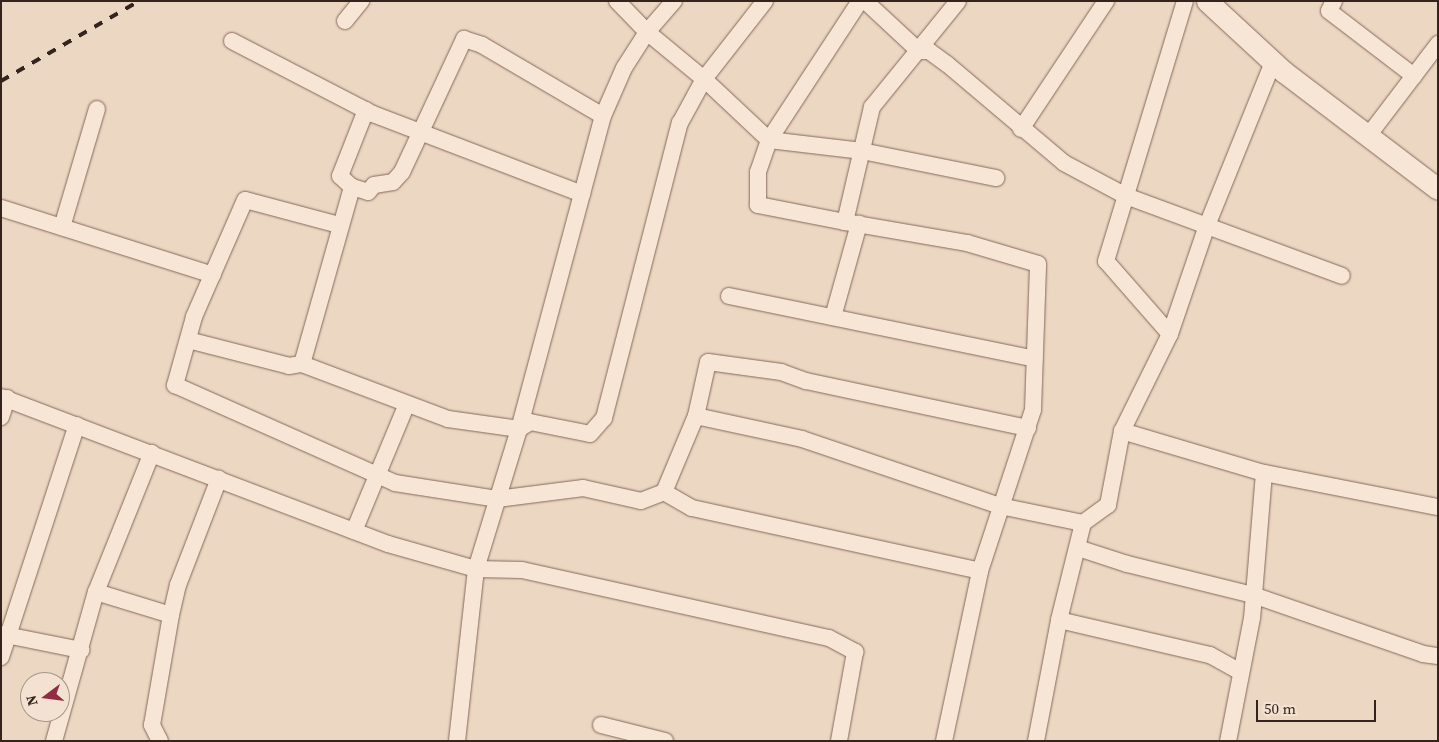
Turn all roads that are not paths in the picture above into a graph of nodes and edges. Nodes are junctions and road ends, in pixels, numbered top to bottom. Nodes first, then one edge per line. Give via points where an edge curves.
1 (361, 1) edge
2 (617, 1) edge
3 (674, 1) edge
4 (765, 1) edge
5 (860, 1) edge
6 (865, 1) edge
7 (958, 1) edge
8 (1106, 1) edge
9 (1185, 1) edge
10 (1207, 1) edge
11 (1334, 1) edge
12 (346, 21) dead end
13 (647, 32) junction
14 (232, 41) dead end
15 (1438, 44) edge
16 (919, 51) junction
17 (1273, 62) junction
18 (1414, 76) junction
19 (704, 80) junction
20 (97, 109) dead end
21 (366, 110) junction
22 (603, 116) junction
23 (1021, 129) junction
24 (421, 134) junction
25 (1368, 136) junction
26 (769, 140) junction
27 (862, 151) junction
28 (996, 178) dead end
29 (352, 187) junction
30 (1438, 189) edge
31 (582, 194) junction
32 (1126, 196) junction
33 (1, 208) edge
34 (852, 223) junction
35 (339, 225) junction
36 (62, 227) junction
37 (1206, 228) junction
38 (213, 275) junction
39 (1342, 276) dead end
40 (730, 296) dead end
41 (834, 317) junction
42 (1170, 334) junction
43 (188, 340) junction
44 (1035, 360) junction
45 (302, 364) junction
46 (4, 398) edge
47 (406, 406) junction
48 (696, 416) junction
49 (1, 417) edge
50 (77, 426) junction
51 (1028, 428) junction
52 (519, 429) junction
53 (1122, 431) junction
54 (152, 453) junction
55 (1264, 473) junction
56 (376, 474) junction
57 (219, 479) junction
58 (664, 492) junction
59 (497, 499) junction
60 (1000, 506) junction
61 (1438, 507) edge
62 (1083, 524) junction
63 (354, 531) junction
64 (1078, 548) junction
65 (476, 569) junction
66 (980, 571) junction
67 (96, 592) junction
68 (1253, 595) junction
69 (171, 615) junction
70 (1059, 620) junction
71 (5, 635) edge
72 (81, 650) junction
73 (1438, 656) edge
74 (1, 657) edge
75 (1241, 672) junction
76 (601, 725) dead end
77 (54, 741) edge
78 (160, 741) edge
79 (457, 741) edge
80 (665, 741) edge
81 (839, 741) edge
82 (944, 741) edge
83 (1036, 741) edge
84 (1228, 741) edge

1 - 12 street
2 - 13 street
3 - 13 street
4 - 19 street
5 - 26 street
6 - 16 street
7 - 16 street
8 - 23 street
9 - 32 street
10 - 17 street
11 - 18 street via 1329,11
13 - 19 street
13 - 22 street via 624,68
14 - 21 street
15 - 18 street
16 - 23 street via 929,51 947,64
16 - 27 street via 872,107
17 - 25 street
17 - 37 street
18 - 25 street
19 - 26 street
19 - 52 street via 680,123 604,418 590,434 530,422
20 - 36 street
21 - 24 street
21 - 29 street via 340,176
22 - 24 street via 482,45 464,39
22 - 31 street
23 - 32 street via 1064,163
24 - 29 street via 402,172 393,182 374,185 368,192
24 - 31 street via 503,161
25 - 30 street
26 - 27 street
26 - 34 street via 758,172 758,205
27 - 28 street
27 - 34 street
29 - 35 street
31 - 52 street
32 - 37 street
32 - 42 street via 1106,261
33 - 36 street
34 - 41 street
34 - 44 street via 967,243 1038,264
35 - 38 street via 245,200
35 - 45 street
36 - 38 street
37 - 39 street
37 - 42 street
38 - 43 street via 194,317
40 - 41 street
41 - 44 street
42 - 53 street
43 - 45 street via 289,366
43 - 56 street via 175,385
44 - 51 street via 1033,410
45 - 47 street
46 - 49 street
46 - 50 street
47 - 52 street via 448,419
47 - 56 street
48 - 51 street via 708,362 781,372 806,381
48 - 58 street
48 - 60 street via 802,439
50 - 54 street
50 - 71 street
51 - 60 street
52 - 59 street
53 - 55 street
53 - 62 street via 1108,505
54 - 57 street
54 - 67 street
55 - 61 street
55 - 68 street
56 - 59 street via 395,483
56 - 63 street
57 - 63 street
57 - 69 street via 178,585
58 - 59 street via 641,501 583,488
58 - 66 street via 692,508
59 - 65 street
60 - 62 street
60 - 66 street
62 - 64 street
63 - 65 street
64 - 68 street via 1127,564
64 - 70 street
65 - 79 street
65 - 81 street via 522,570 829,638 855,652
66 - 82 street
67 - 69 street
67 - 72 street
68 - 73 street via 1423,654
68 - 75 street
69 - 78 street via 152,725
70 - 75 street via 1210,656
70 - 83 street
71 - 72 street
71 - 74 street
72 - 77 street
75 - 84 street
76 - 80 street

